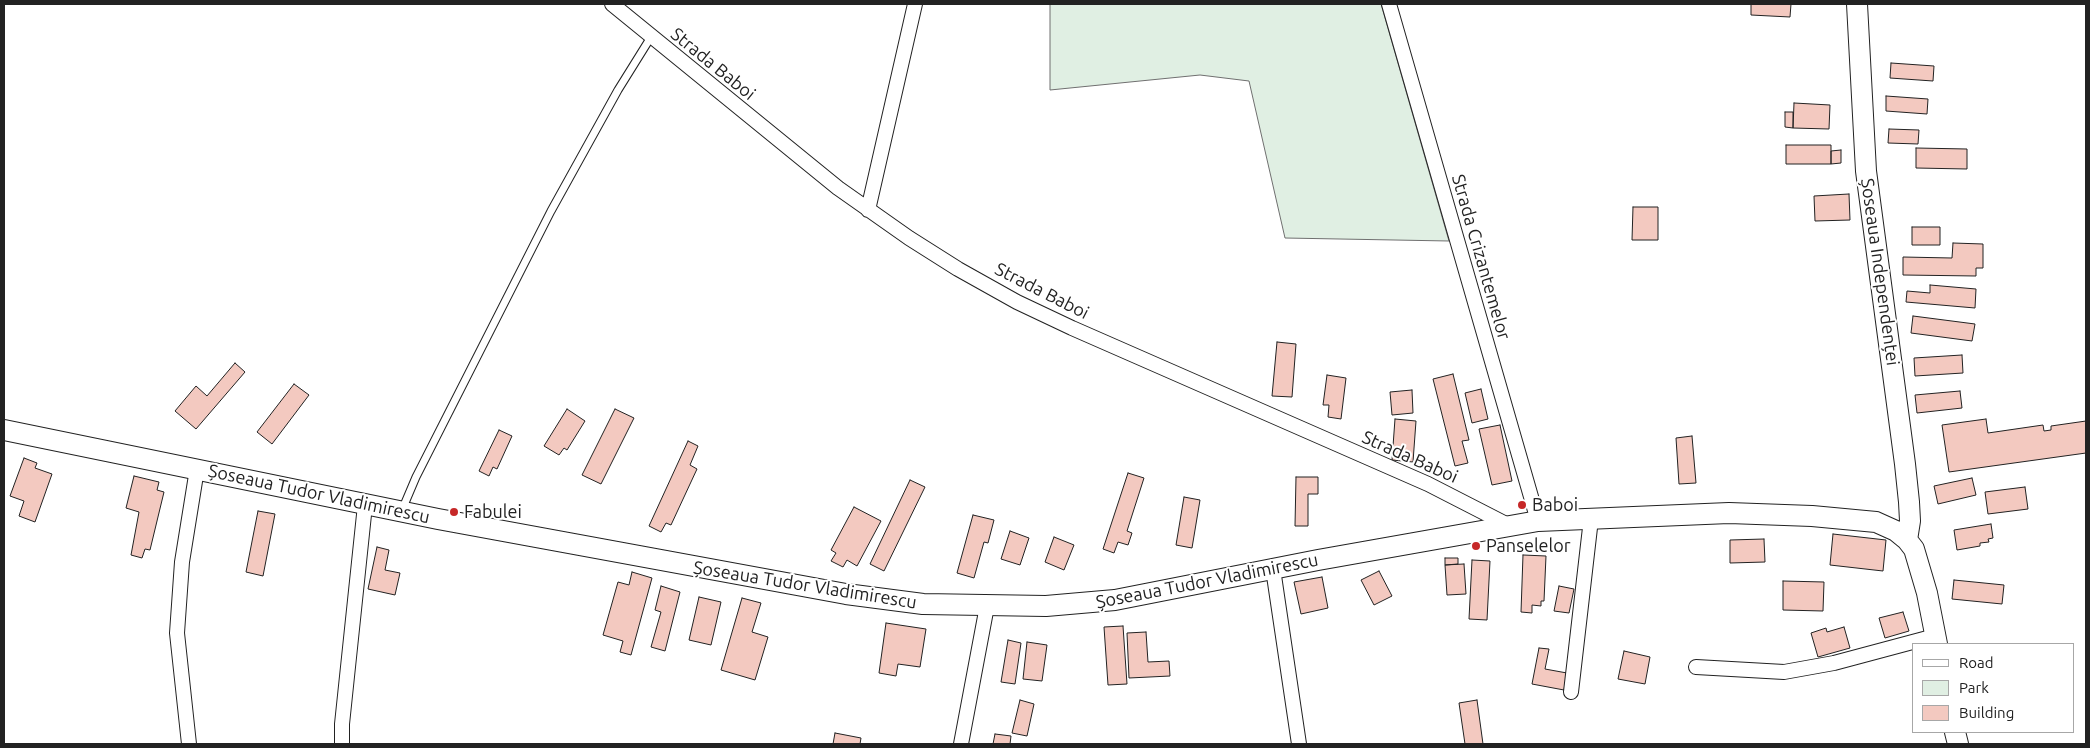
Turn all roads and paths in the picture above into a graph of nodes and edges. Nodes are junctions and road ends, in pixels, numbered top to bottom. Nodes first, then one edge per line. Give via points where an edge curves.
1 (612, 4) edge
2 (914, 4) edge
3 (1389, 4) edge
4 (1857, 4) edge
5 (651, 37) junction
6 (868, 210) junction
7 (4, 430) edge
8 (197, 469) junction
9 (364, 505) junction
10 (401, 512) junction
11 (1591, 519) junction
12 (1538, 521) junction
13 (1508, 525) junction
14 (1907, 540) junction
15 (1273, 569) junction
16 (987, 606) junction
17 (1936, 640) edge
18 (1923, 643) edge
19 (1912, 645) edge
20 (1696, 667) dead end
21 (1571, 692) dead end
22 (189, 744) edge
23 (342, 744) edge
24 (961, 744) edge
25 (1298, 744) edge

1 - 5 street, Strada Baboi
2 - 6 street
3 - 12 street, Strada Crizantemelor
4 - 14 main road, Șoseaua Independenței via 1866,171 1905,464 1909,502
5 - 6 street, Strada Baboi
5 - 10 lane via 551,211
6 - 13 street, Strada Baboi via 958,269 1017,302 1428,484
7 - 8 main road, Șoseaua Tudor Vladimirescu
8 - 9 main road, Șoseaua Tudor Vladimirescu
8 - 22 street via 182,562 177,633
9 - 10 main road, Șoseaua Tudor Vladimirescu
9 - 23 street
10 - 16 main road, Șoseaua Tudor Vladimirescu via 846,594 923,604
11 - 12 main road, Șoseaua Tudor Vladimirescu
11 - 14 main road, Șoseaua Tudor Vladimirescu via 1729,513 1812,516 1876,522
11 - 21 street
12 - 13 main road, Șoseaua Tudor Vladimirescu
13 - 15 main road, Șoseaua Tudor Vladimirescu
14 - 17 main road via 1920,566
15 - 16 main road, Șoseaua Tudor Vladimirescu via 1115,600 1046,606
15 - 25 street
16 - 24 street
17 - 18 street
19 - 20 street via 1784,672

